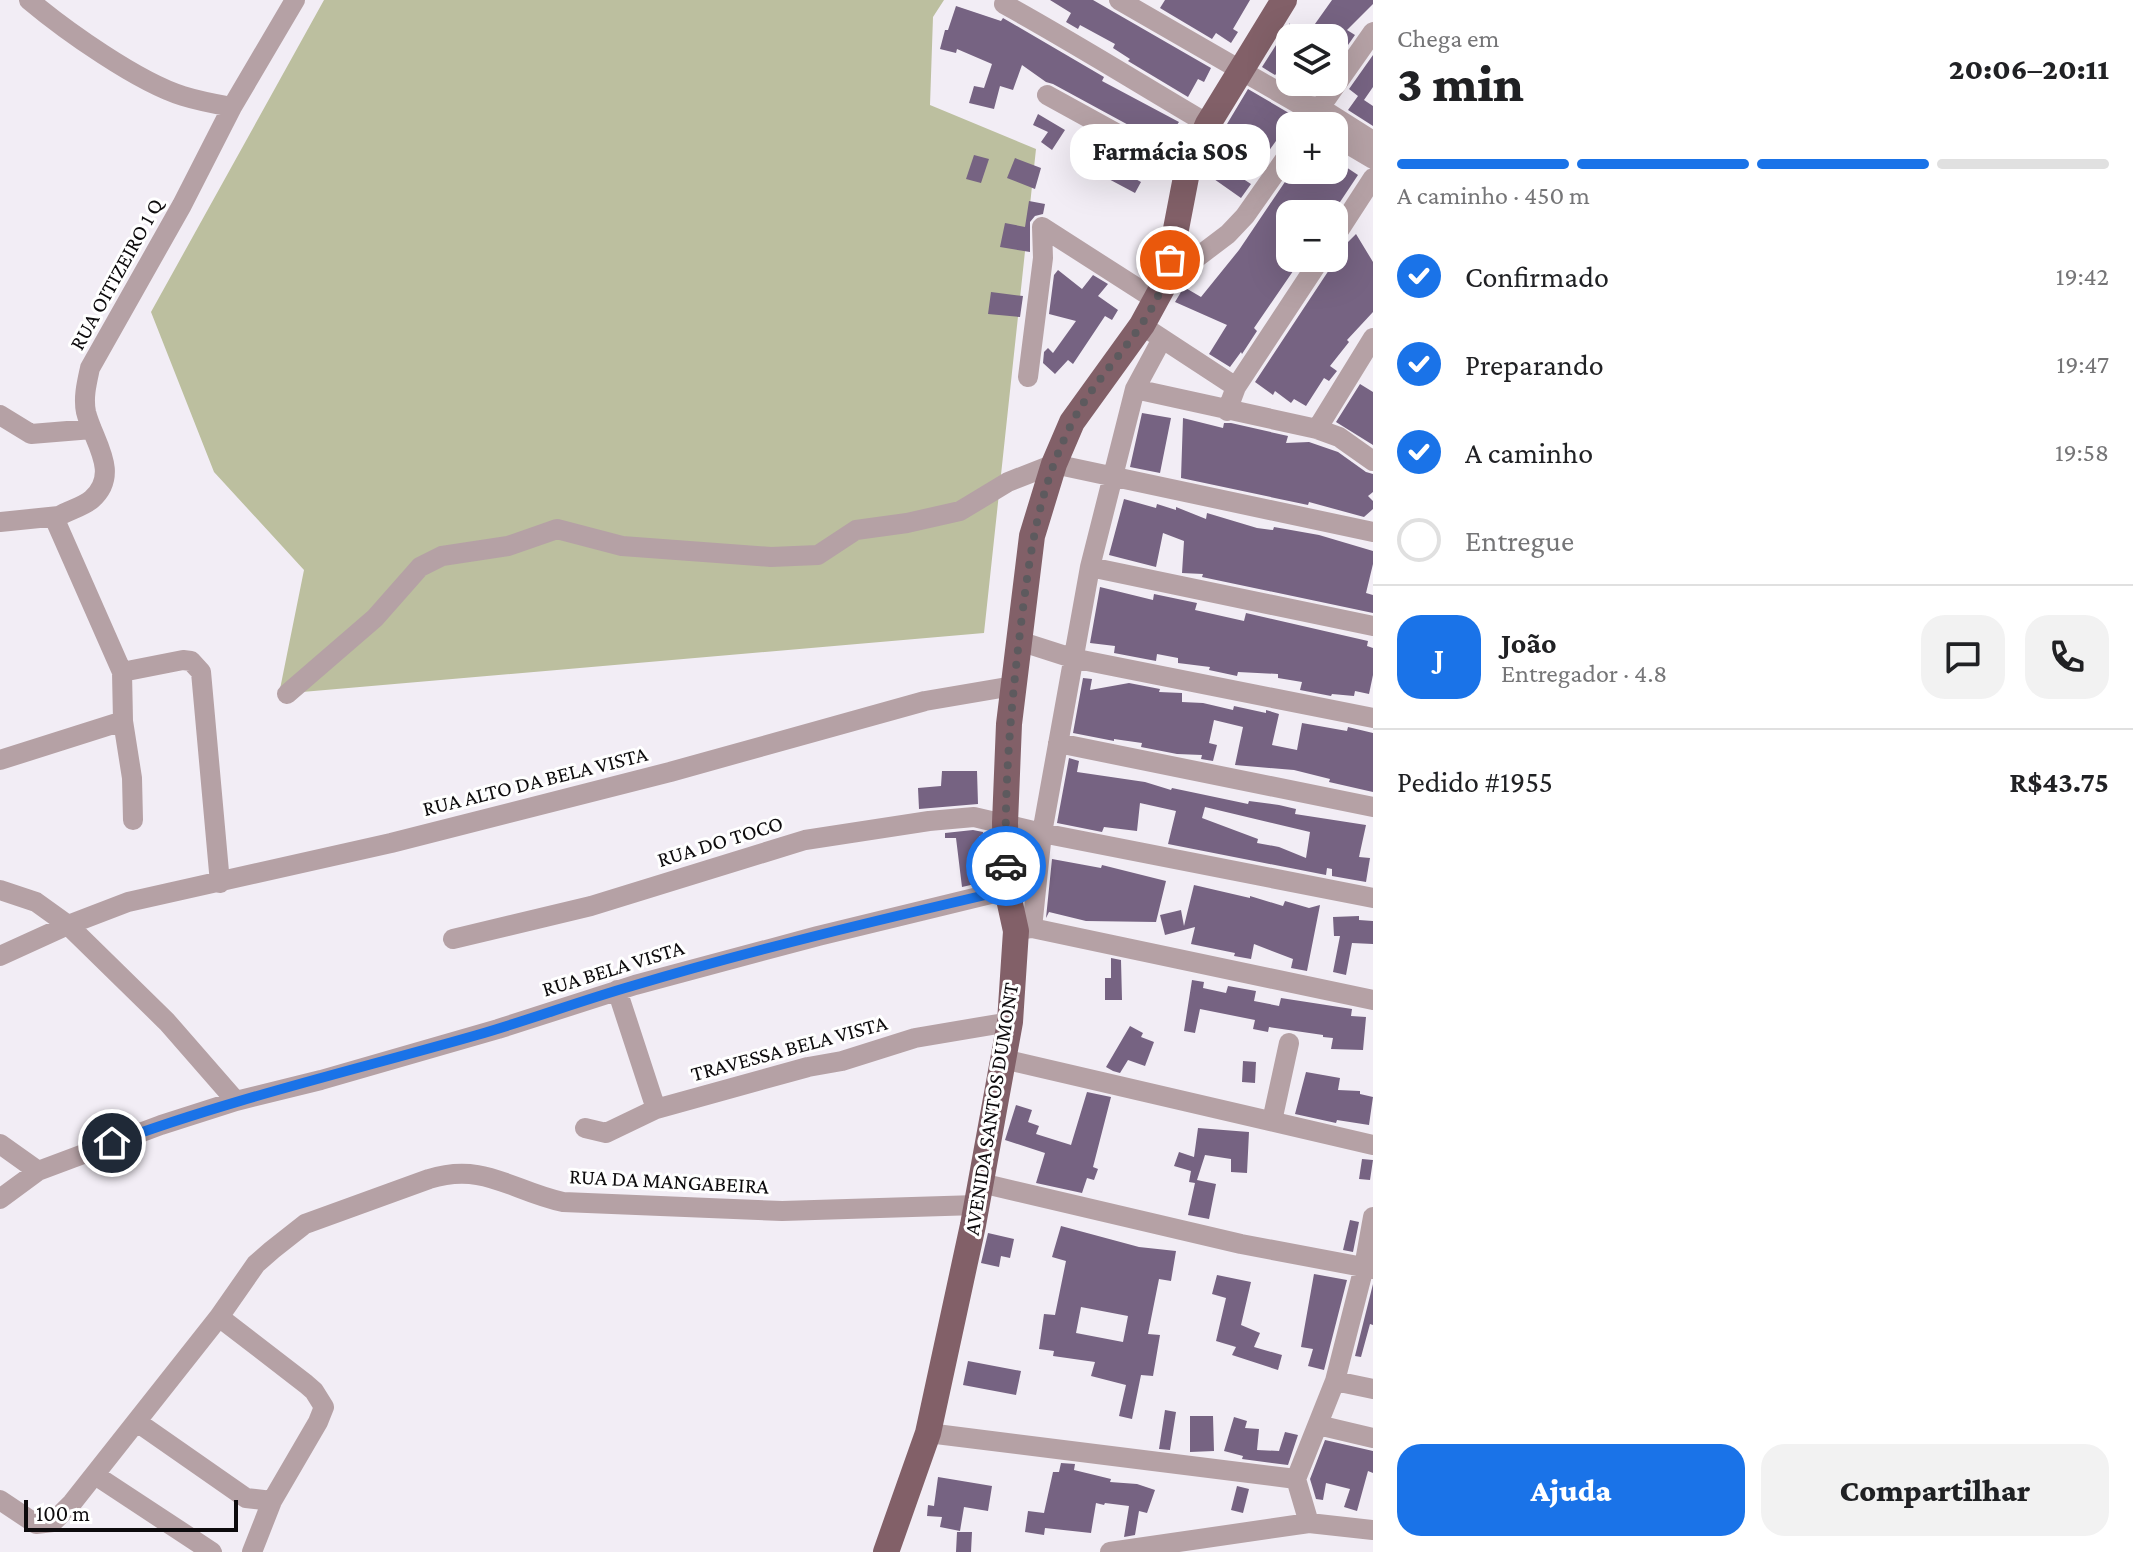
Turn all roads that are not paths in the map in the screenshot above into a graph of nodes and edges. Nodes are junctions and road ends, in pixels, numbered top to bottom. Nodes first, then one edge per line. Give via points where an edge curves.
1 (29, 0) edge
2 (295, 0) edge
3 (1119, 0) edge
4 (1284, 0) edge
5 (1005, 2) edge
6 (1373, 32) edge
7 (1242, 70) junction
8 (1047, 95) dead end
9 (232, 107) junction
10 (1304, 112) edge
11 (1315, 112) edge
12 (1208, 124) junction
13 (1348, 131) edge
14 (1373, 141) edge
15 (1348, 144) edge
16 (1373, 159) edge
17 (1187, 172) junction
18 (1276, 172) edge
19 (1373, 178) edge
20 (1348, 216) edge
21 (1312, 272) edge
22 (1161, 290) junction
23 (1152, 332) junction
24 (1373, 338) edge
25 (1028, 377) dead end
26 (1236, 387) junction
27 (1135, 389) junction
28 (1227, 411) junction
29 (0, 415) edge
30 (92, 429) junction
31 (1317, 429) junction
32 (1373, 461) edge
33 (1054, 464) junction
34 (1113, 476) junction
35 (59, 516) junction
36 (0, 522) edge
37 (1373, 532) edge
38 (1090, 567) junction
39 (1373, 626) edge
40 (1019, 641) junction
41 (1072, 658) junction
42 (122, 672) junction
43 (1013, 686) junction
44 (287, 694) dead end
45 (1373, 718) edge
46 (123, 721) junction
47 (1058, 743) junction
48 (0, 760) edge
49 (1373, 807) edge
50 (133, 820) dead end
51 (1005, 823) junction
52 (1042, 833) junction
53 (220, 883) junction
54 (0, 890) edge
55 (1007, 890) junction
56 (1373, 898) edge
57 (68, 925) junction
58 (1024, 930) junction
59 (453, 939) dead end
60 (0, 956) edge
61 (617, 990) junction
62 (1373, 1000) edge
63 (1010, 1022) junction
64 (1289, 1043) dead end
65 (1003, 1059) junction
66 (236, 1101) junction
67 (656, 1109) junction
68 (1272, 1121) junction
69 (585, 1128) dead end
70 (0, 1144) edge
71 (1373, 1145) edge
72 (38, 1171) junction
73 (979, 1194) junction
74 (0, 1199) edge
75 (1373, 1217) edge
76 (1369, 1268) edge
77 (219, 1317) junction
78 (1335, 1381) junction
79 (1373, 1389) edge
80 (137, 1422) junction
81 (1318, 1425) junction
82 (928, 1433) junction
83 (1373, 1438) edge
84 (95, 1475) junction
85 (1296, 1479) junction
86 (0, 1500) edge
87 (272, 1501) junction
88 (1309, 1523) junction
89 (1373, 1530) edge
90 (1250, 1531) junction
91 (1157, 1548) edge
92 (212, 1552) edge
93 (252, 1552) edge
94 (886, 1552) edge
95 (1110, 1552) edge
96 (1244, 1552) edge

1 - 9 street via 143,78 180,95
2 - 9 street, RUA OITIZEIRO 1 Q
3 - 7 street
4 - 7 main road, AVENIDA SANTOS DUMONT
5 - 12 street
6 - 11 street
7 - 10 street
7 - 12 main road, AVENIDA SANTOS DUMONT
8 - 17 street
9 - 30 street, RUA OITIZEIRO 1 Q via 90,368 85,391
12 - 17 main road, AVENIDA SANTOS DUMONT
13 - 14 street
15 - 16 street
17 - 22 main road, AVENIDA SANTOS DUMONT
18 - 22 street via 1228,234
19 - 20 street
21 - 26 street
22 - 23 main road, AVENIDA SANTOS DUMONT
22 - 25 street via 1042,227
23 - 26 street
23 - 27 street
23 - 33 main road, AVENIDA SANTOS DUMONT via 1072,422
24 - 31 street
26 - 28 street
27 - 28 street
27 - 34 street
28 - 31 street
29 - 30 street via 31,434
30 - 35 street, RUA OITIZEIRO 1 Q via 105,462 101,488 89,501
31 - 32 street
33 - 34 street
33 - 40 main road, AVENIDA SANTOS DUMONT via 1032,536
33 - 44 street via 1008,482 960,511 856,530 818,555 771,557 622,546 557,529 508,546 442,556 420,567 375,618
34 - 37 street
34 - 38 street
35 - 36 street
35 - 42 street via 58,532
38 - 39 street
38 - 41 street
40 - 41 street
40 - 43 main road, AVENIDA SANTOS DUMONT
41 - 45 street
41 - 47 street
42 - 46 street
42 - 53 street via 191,661 201,672
43 - 51 main road, AVENIDA SANTOS DUMONT
43 - 53 street, RUA ALTO DA BELA VISTA via 925,701 670,772
46 - 48 street
46 - 50 street
47 - 49 street
47 - 52 street
51 - 52 street, RUA DO TOCO
51 - 55 main road, AVENIDA SANTOS DUMONT
51 - 59 street, RUA DO TOCO via 954,818 805,840 591,906
52 - 56 street, RUA DO TOCO
52 - 58 street
53 - 57 street, RUA ALTO DA BELA VISTA via 128,902
54 - 57 street via 36,902
55 - 58 main road, AVENIDA SANTOS DUMONT
55 - 61 street, RUA BELA VISTA
57 - 60 street
57 - 66 street via 167,1022
58 - 62 street
58 - 63 main road, AVENIDA SANTOS DUMONT
61 - 66 street, RUA BELA VISTA via 498,1029
61 - 67 street
63 - 65 main road, AVENIDA SANTOS DUMONT
63 - 67 street, TRAVESSA BELA VISTA via 915,1038
64 - 68 street
65 - 68 street
65 - 73 main road, AVENIDA SANTOS DUMONT
66 - 72 street, RUA BELA VISTA
67 - 69 street, TRAVESSA BELA VISTA via 606,1133
68 - 71 street
70 - 72 street
72 - 74 street, RUA BELA VISTA
73 - 76 street, RUA DA MANGABEIRA
73 - 77 street, RUA DA MANGABEIRA via 782,1211 563,1202 492,1177 450,1173 305,1224 256,1264
73 - 82 main road, AVENIDA SANTOS DUMONT
75 - 76 street
76 - 78 street
77 - 80 street, RUA DA MANGABEIRA
77 - 87 street via 322,1402 318,1422
78 - 79 street
78 - 81 street
80 - 84 street, RUA DA MANGABEIRA
80 - 87 street via 246,1498
81 - 83 street
81 - 85 street
82 - 85 street
82 - 94 main road, AVENIDA SANTOS DUMONT
84 - 86 street, RUA DA MANGABEIRA via 53,1522 36,1524
84 - 92 street
85 - 88 street
87 - 93 street
88 - 89 street
88 - 90 street
90 - 91 street
90 - 96 street
91 - 95 street

